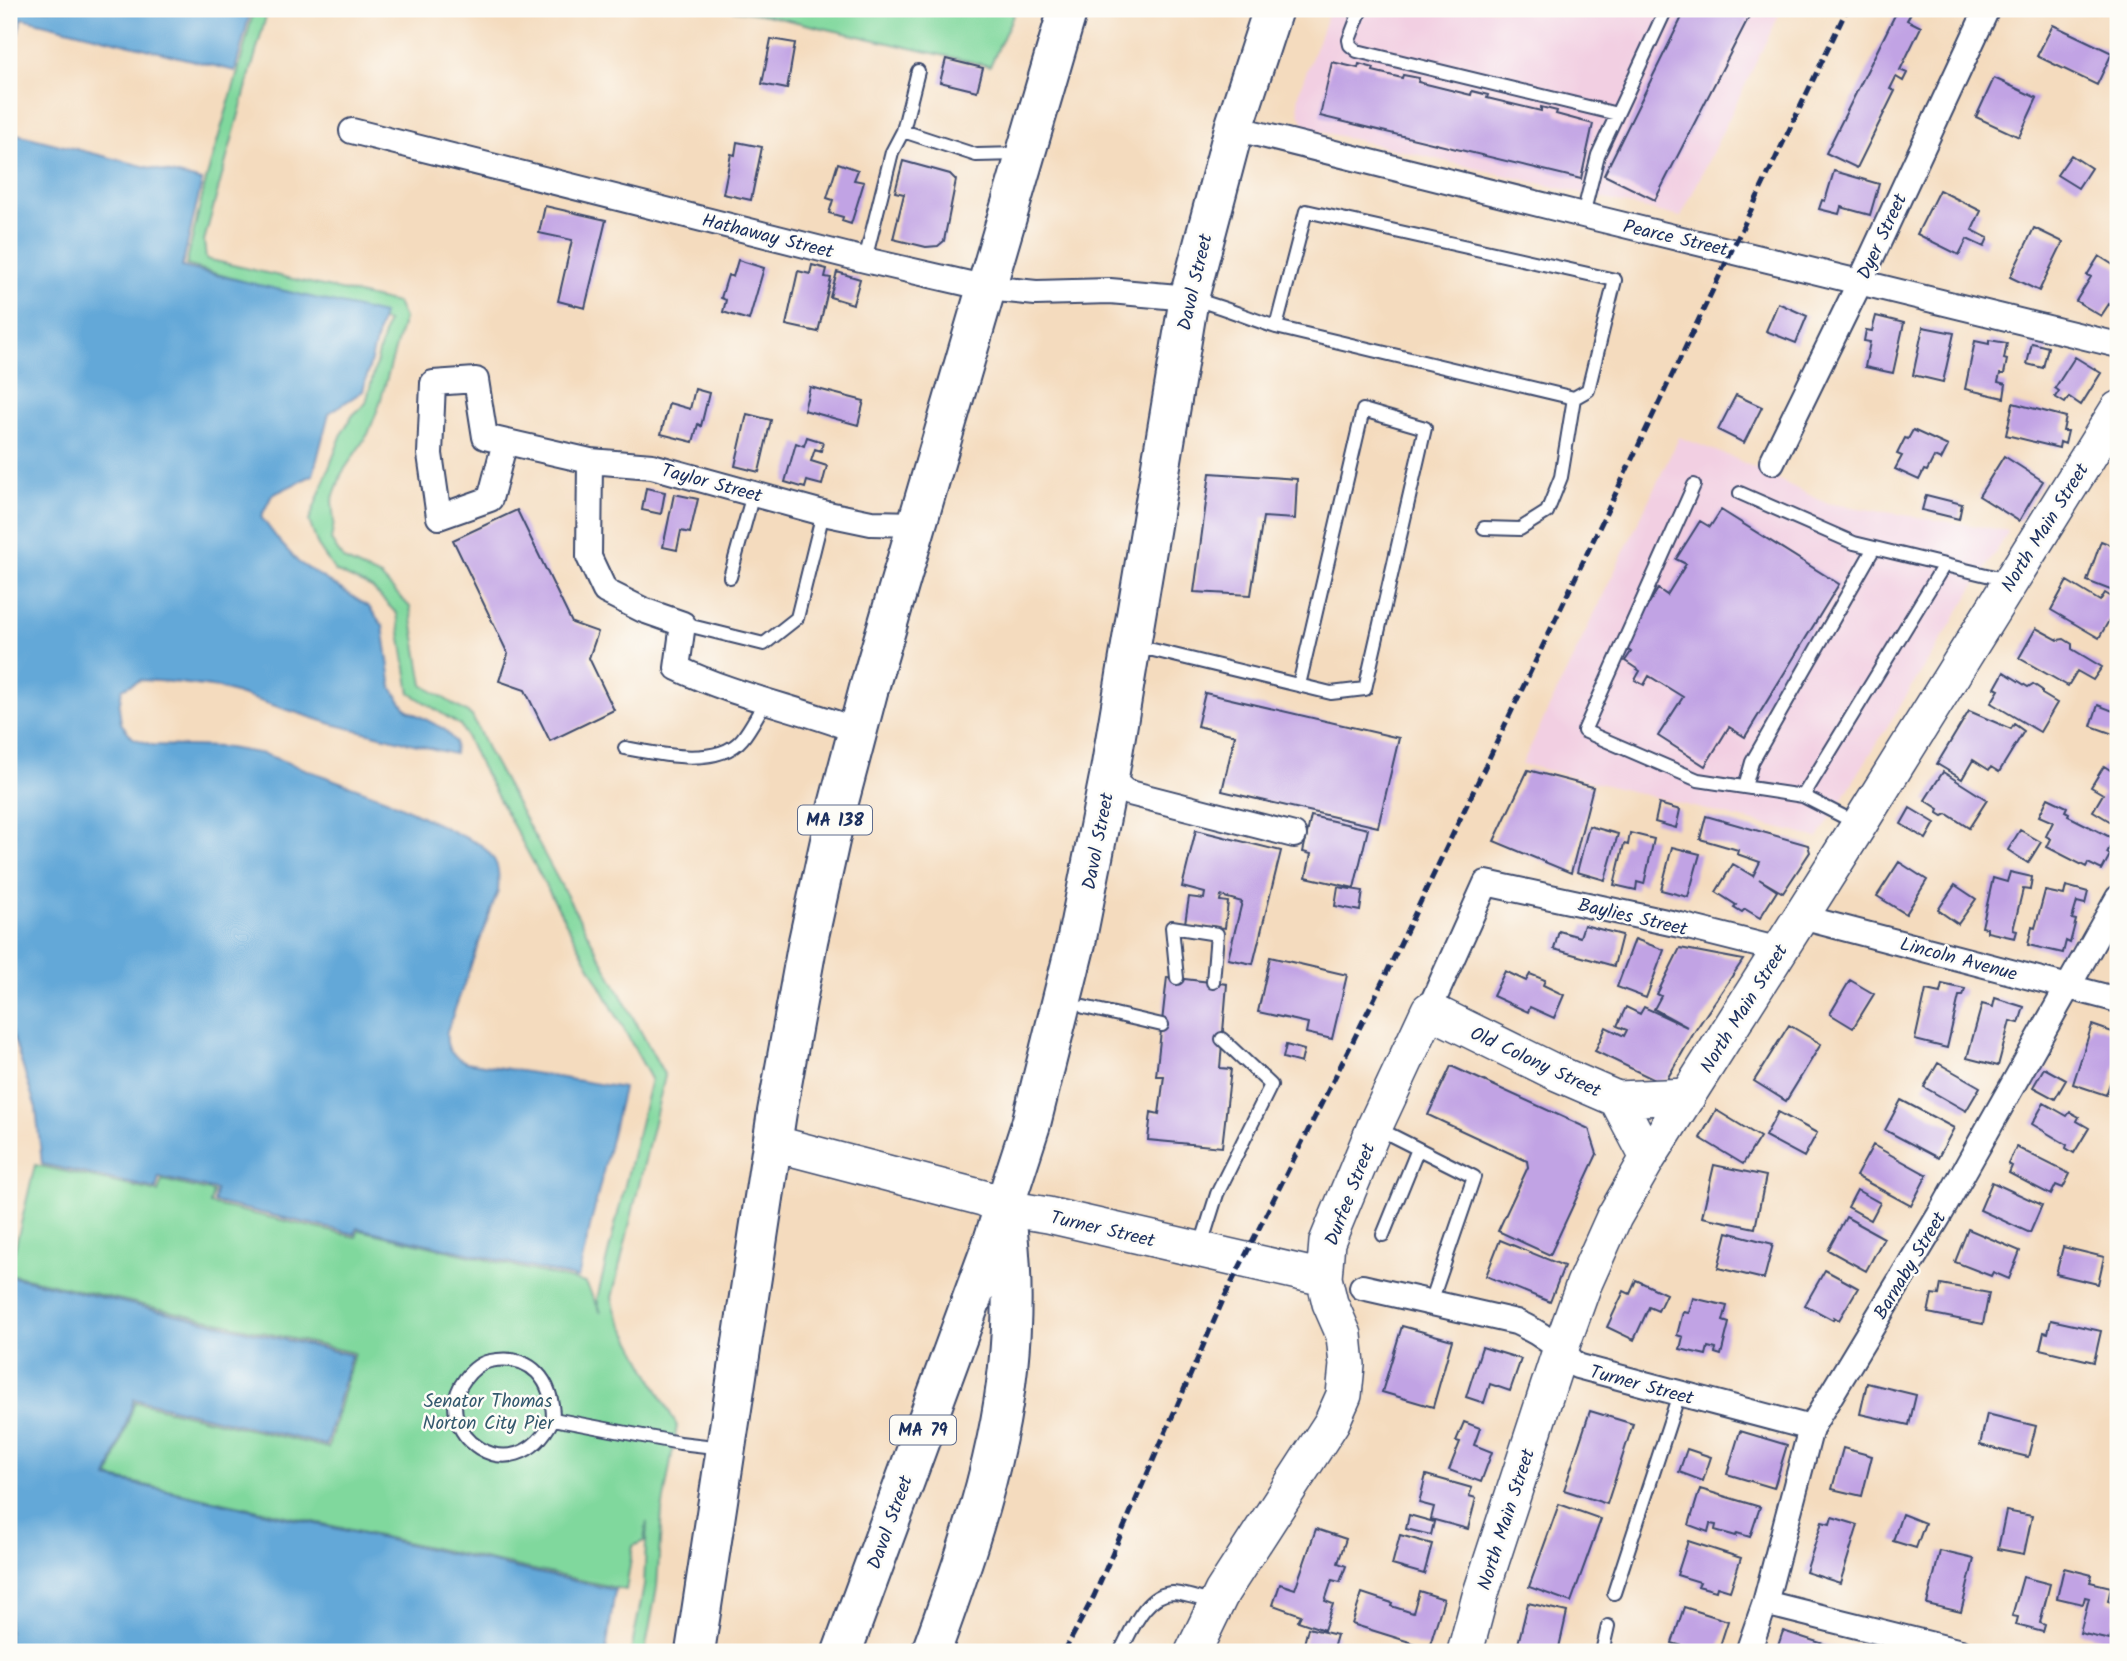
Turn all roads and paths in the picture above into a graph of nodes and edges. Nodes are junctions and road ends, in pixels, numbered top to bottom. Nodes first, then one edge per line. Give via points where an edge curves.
1 (1068, 9) edge
2 (1273, 9) edge
3 (1361, 9) edge
4 (1667, 9) edge
5 (1987, 9) edge
6 (918, 71) dead end
7 (1617, 114) junction
8 (1234, 128) junction
9 (352, 131) dead end
10 (903, 131) junction
11 (1027, 154) junction
12 (1583, 215) junction
13 (865, 260) junction
14 (1860, 282) junction
15 (987, 288) junction
16 (1189, 298) junction
17 (1276, 327) junction
18 (2118, 345) edge
19 (1574, 398) junction
20 (2118, 409) edge
21 (505, 442) junction
22 (590, 461) junction
23 (1772, 461) dead end
24 (1694, 485) dead end
25 (1740, 493) dead end
26 (753, 494) junction
27 (824, 513) junction
28 (918, 524) junction
29 (1484, 528) dead end
30 (1874, 548) junction
31 (1944, 565) junction
32 (730, 577) dead end
33 (2011, 581) junction
34 (683, 624) junction
35 (1132, 650) junction
36 (1298, 685) junction
37 (766, 701) junction
38 (858, 731) junction
39 (625, 748) dead end
40 (1109, 777) junction
41 (1745, 787) junction
42 (1803, 796) junction
43 (1859, 825) junction
44 (1294, 835) dead end
45 (1486, 883) joint
46 (2118, 898) edge
47 (1801, 917) junction
48 (1780, 950) junction
49 (1177, 978) dead end
50 (1213, 982) dead end
51 (2067, 987) junction
52 (2118, 1000) edge
53 (1084, 1007) dead end
54 (1429, 1010) junction
55 (1162, 1025) dead end
56 (1222, 1039) dead end
57 (1688, 1096) junction
58 (1617, 1099) junction
59 (1375, 1126) junction
60 (772, 1143) junction
61 (1419, 1149) junction
62 (1647, 1158) junction
63 (1005, 1208) junction
64 (1383, 1235) dead end
65 (1199, 1251) junction
66 (1324, 1278) junction
67 (1362, 1287) dead end
68 (1431, 1302) junction
69 (1561, 1348) junction
70 (1679, 1394) junction
71 (553, 1419) junction
72 (1811, 1428) junction
73 (727, 1448) junction
74 (1615, 1593) dead end
75 (1216, 1603) junction
76 (1765, 1603) junction
77 (1608, 1626) dead end
78 (695, 1652) edge
79 (842, 1652) edge
80 (931, 1652) edge
81 (1120, 1652) edge
82 (1193, 1652) edge
83 (1465, 1652) edge
84 (1602, 1652) edge
85 (1748, 1652) edge
86 (1961, 1652) edge

1 - 11 highway, MA 138
2 - 8 highway, Davol Street
3 - 7 lane via 1349,40 1357,51
4 - 7 lane
5 - 14 street, Dyer Street
6 - 10 lane
7 - 12 lane via 1598,155
8 - 12 street, Pearce Street
8 - 16 highway, Davol Street
9 - 13 street, Hathaway Street
10 - 11 lane via 976,155
10 - 13 lane via 892,152
11 - 15 highway, MA 138
12 - 14 street, Pearce Street
13 - 15 street, Hathaway Street
14 - 18 street, Pearce Street
14 - 23 street, Dyer Street
15 - 16 street, Hathaway Street
15 - 28 highway, MA 138
16 - 17 lane
16 - 35 highway, Davol Street
17 - 19 lane
17 - 19 lane via 1306,211 1615,280 1588,390
19 - 29 lane via 1561,477 1547,512 1520,529
20 - 33 main road, North Main Street
21 - 21 street, Taylor Street via 490,499 439,517 430,454 433,383 476,380 485,437
21 - 22 street, Taylor Street
22 - 26 street, Taylor Street via 652,466
22 - 34 street via 589,557 605,591
24 - 41 lane via 1584,731 1698,780
25 - 30 lane
26 - 27 street, Taylor Street
26 - 32 lane
27 - 28 street, Taylor Street via 871,523
27 - 34 lane via 797,618 786,627 764,644
28 - 38 highway, MA 138
30 - 31 lane
30 - 41 lane via 1752,762
31 - 33 lane
31 - 42 lane
33 - 43 main road, North Main Street
34 - 37 street via 677,668 713,686
35 - 36 lane via 1153,650
35 - 40 highway, Davol Street
36 - 36 lane via 1331,694 1365,689 1425,428 1363,410
37 - 38 street
37 - 39 lane via 741,741 721,754 672,756
38 - 60 highway, MA 138 via 813,919
40 - 44 street via 1126,792
40 - 63 highway, Davol Street via 1066,984
41 - 42 lane
42 - 43 lane
43 - 47 main road, North Main Street
45 - 48 street, Baylies Street
45 - 54 street, Durfee Street
46 - 51 street, Barnaby Street
47 - 48 main road, North Main Street
47 - 51 street, Lincoln Avenue
48 - 57 main road, North Main Street
49 - 50 lane via 1172,927 1217,934
51 - 52 street, Lincoln Avenue
51 - 72 street, Barnaby Street via 1939,1216
53 - 55 lane
54 - 58 main road, Old Colony Street
54 - 59 main road, Durfee Street
56 - 65 lane via 1271,1085 1217,1194
57 - 58 main road, Old Colony Street
57 - 62 main road, North Main Street
58 - 62 main road
59 - 61 lane
59 - 66 main road, Durfee Street via 1328,1242
60 - 63 main road, Turner Street via 983,1198
60 - 73 highway, MA 138
61 - 64 lane
61 - 68 lane via 1474,1177
62 - 69 main road, North Main Street via 1614,1217
63 - 65 main road, Turner Street
63 - 79 highway, Davol Street / MA 79
63 - 80 highway via 1013,1278 1008,1377 993,1463 968,1552
65 - 66 main road, Turner Street
66 - 75 main road, Durfee Street via 1344,1335 1344,1395 1332,1422
67 - 68 street, Turner Street
68 - 69 street, Turner Street via 1517,1322
69 - 70 street, Turner Street via 1577,1366
69 - 83 main road, North Main Street
70 - 72 street, Turner Street
70 - 74 lane
71 - 71 lane via 553,1404 540,1375 525,1364 505,1359 472,1370 457,1396 456,1411 465,1436 486,1453 517,1454 530,1449 545,1436
71 - 73 lane
72 - 76 street, Barnaby Street
73 - 78 highway, MA 138
75 - 81 lane via 1173,1593 1155,1599
75 - 82 main road, Durfee Street
76 - 85 street, Barnaby Street
76 - 86 street
77 - 84 lane

